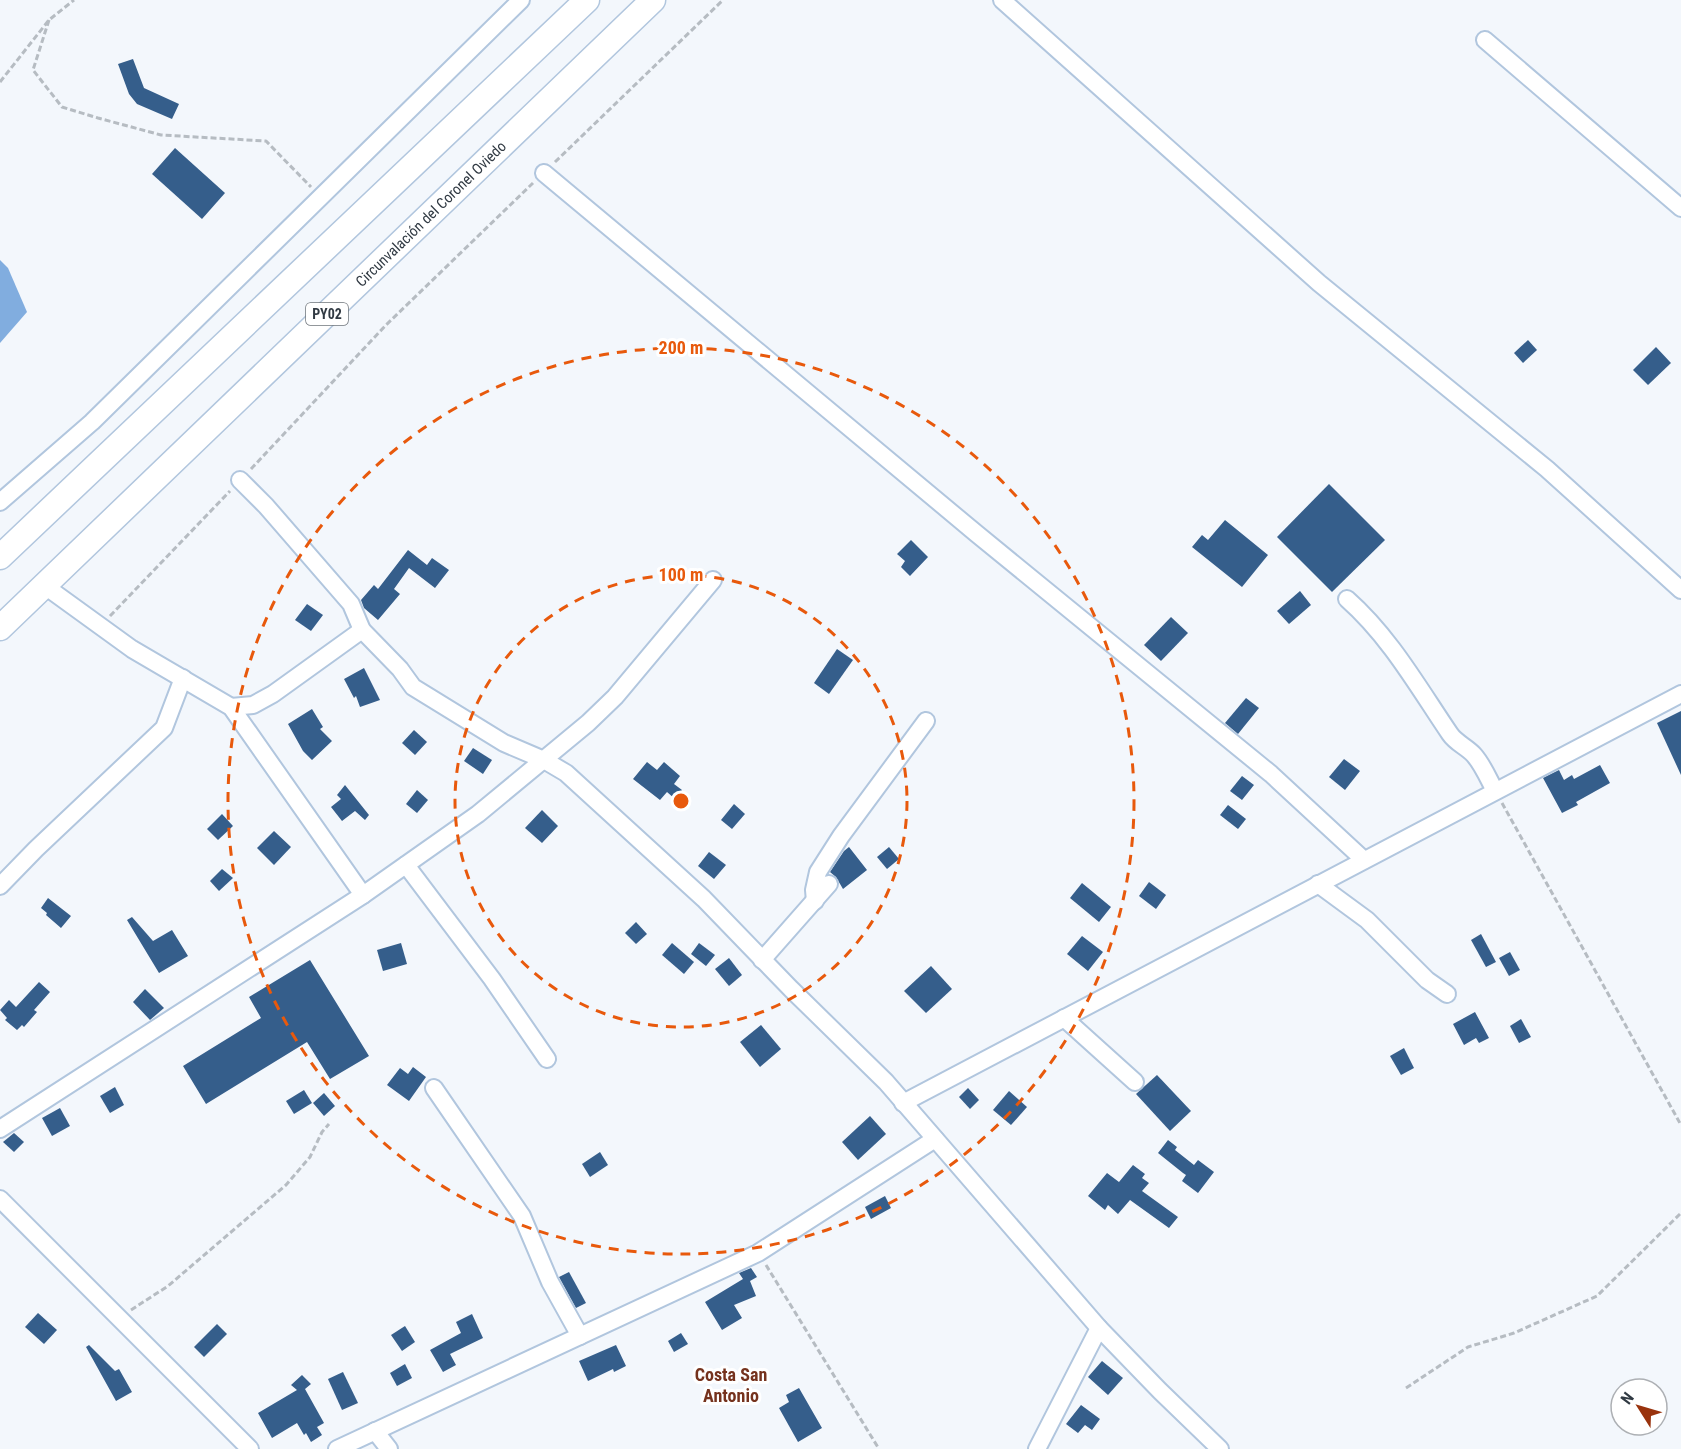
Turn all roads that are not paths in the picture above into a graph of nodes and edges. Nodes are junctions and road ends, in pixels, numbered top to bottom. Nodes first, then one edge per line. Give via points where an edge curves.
1 (521, 0) edge
2 (587, 0) edge
3 (653, 0) edge
4 (1002, 0) edge
5 (1485, 40) dead end
6 (544, 173) road end
7 (1681, 208) edge
8 (240, 480) road end
9 (0, 502) edge
10 (0, 556) edge
11 (713, 580) dead end
12 (45, 586) junction
13 (1681, 590) edge
14 (1347, 599) dead end
15 (0, 628) edge
16 (362, 630) junction
17 (183, 678) junction
18 (1681, 694) edge
19 (231, 707) junction
20 (926, 721) dead end
21 (544, 760) junction
22 (1495, 791) junction
23 (1364, 860) junction
24 (406, 865) junction
25 (829, 884) dead end
26 (1318, 884) junction
27 (0, 886) edge
28 (363, 895) junction
29 (815, 901) junction
30 (762, 960) junction
31 (1447, 994) dead end
32 (1064, 1018) junction
33 (547, 1059) dead end
34 (1135, 1082) dead end
35 (434, 1088) dead end
36 (903, 1103) junction
37 (0, 1129) edge
38 (935, 1139) junction
39 (0, 1199) edge
40 (1099, 1328) junction
41 (580, 1336) junction
42 (375, 1431) junction
43 (250, 1449) edge
44 (338, 1449) edge
45 (389, 1449) edge
46 (1037, 1449) edge
47 (1220, 1449) edge

1 - 9 street via 92,422
2 - 10 highway
3 - 12 highway, Circunvalación del Coronel Oviedo / PY02
4 - 13 street via 1319,284 1547,469
5 - 7 street
6 - 23 street via 1271,774
8 - 16 street via 351,604
11 - 21 street via 615,697
12 - 15 highway, Circunvalación del Coronel Oviedo / PY02
12 - 17 street via 132,649
14 - 22 street via 1365,615 1423,691 1452,738 1474,754
16 - 19 street via 253,705
16 - 21 street via 413,687 504,743
17 - 19 street
17 - 27 street via 165,728
18 - 22 street
19 - 28 street
20 - 29 street via 818,872
21 - 24 street via 478,814
21 - 30 street via 566,773 704,899
22 - 23 street
23 - 26 street
24 - 28 street
24 - 33 street
25 - 29 street
26 - 31 street via 1367,920 1427,980
26 - 32 street
28 - 37 street
29 - 30 street
30 - 36 street
32 - 34 street
32 - 36 street
35 - 41 street via 522,1216 550,1282
36 - 38 street
38 - 40 street
38 - 41 street via 758,1253
39 - 43 street
40 - 46 street
40 - 47 street
41 - 42 street
42 - 44 street
42 - 45 street

